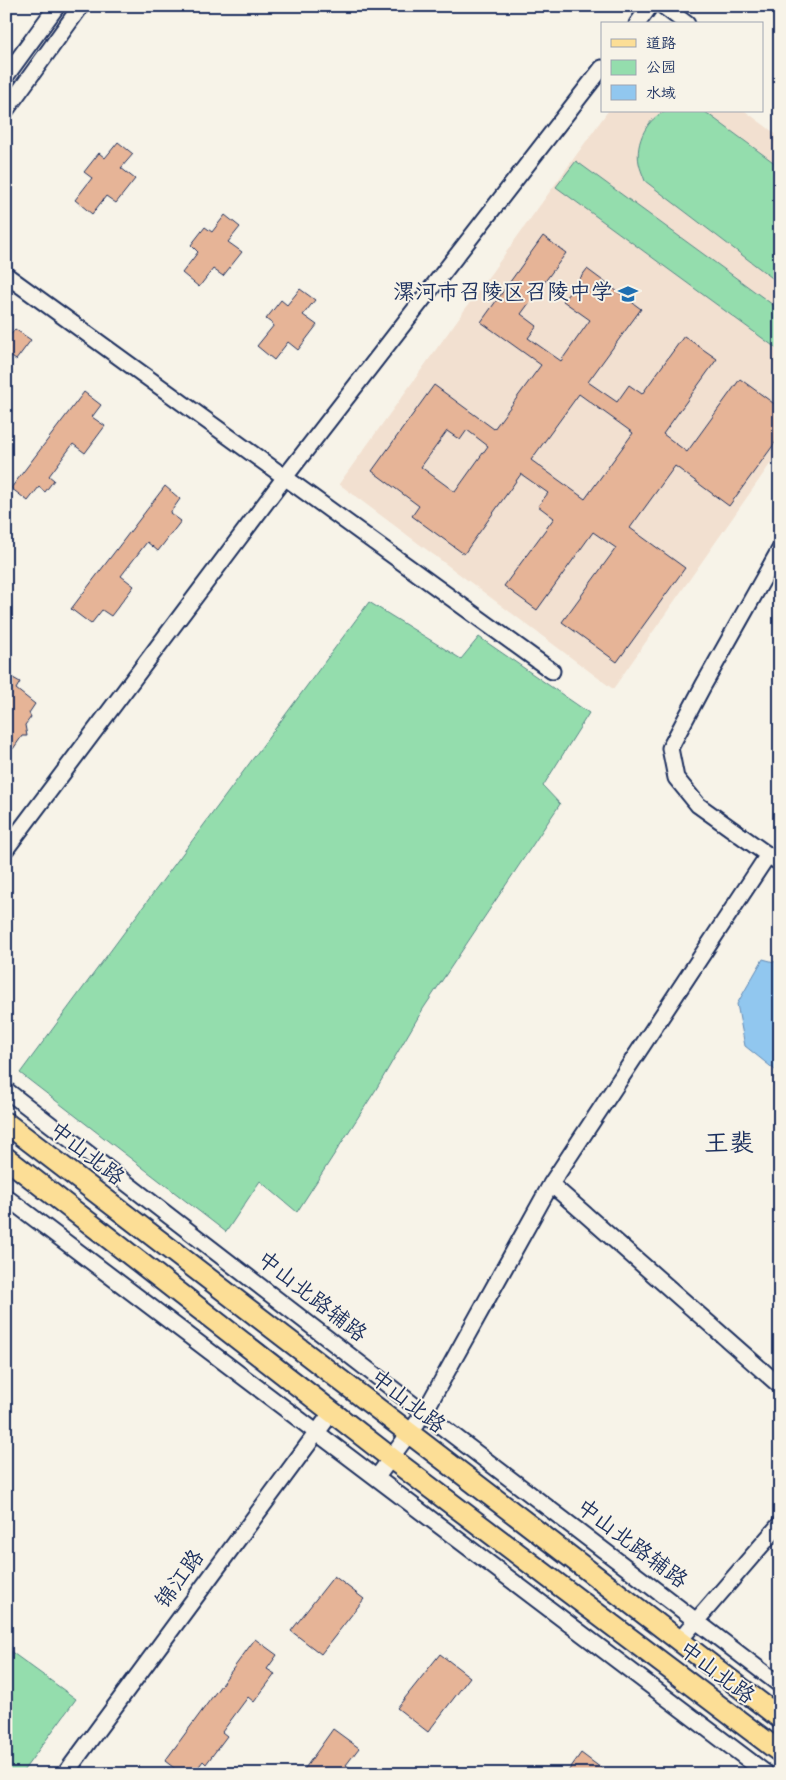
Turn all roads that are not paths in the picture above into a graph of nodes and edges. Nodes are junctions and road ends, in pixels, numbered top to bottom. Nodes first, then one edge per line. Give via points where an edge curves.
1 (56, 6) edge
2 (81, 6) edge
3 (650, 6) edge
4 (663, 6) edge
5 (638, 22) edge
6 (684, 22) edge
7 (601, 69) edge
8 (6, 76) edge
9 (6, 110) edge
10 (6, 275) edge
11 (285, 477) junction
12 (780, 549) edge
13 (552, 671) dead end
14 (6, 849) edge
15 (774, 859) edge
16 (6, 1090) edge
17 (6, 1123) edge
18 (6, 1158) edge
19 (551, 1184) junction
20 (6, 1197) edge
21 (780, 1386) edge
22 (332, 1412) junction
23 (424, 1413) junction
24 (317, 1432) junction
25 (408, 1434) junction
26 (391, 1458) junction
27 (377, 1477) junction
28 (780, 1524) edge
29 (696, 1621) junction
30 (678, 1642) junction
31 (780, 1685) edge
32 (780, 1718) edge
33 (780, 1752) edge
34 (65, 1774) edge
35 (767, 1774) edge

1 - 8 street
2 - 9 street
3 - 5 street
4 - 6 street
7 - 11 street
10 - 11 street
11 - 13 street
11 - 14 street
12 - 15 street via 670,748 676,778 698,805
15 - 19 street
16 - 23 street, 中山北路辅路
17 - 25 main road, 中山北路
18 - 22 main road, 中山北路
19 - 21 street
19 - 23 street
20 - 24 street
22 - 24 street, 锦江路
22 - 26 main road, 中山北路
23 - 25 street
23 - 29 street, 中山北路辅路
24 - 27 street
24 - 34 street, 锦江路
25 - 26 street
25 - 30 main road, 中山北路
26 - 27 street
26 - 33 main road, 中山北路
27 - 35 street
28 - 29 street
29 - 30 street
29 - 31 street, 中山北路辅路
30 - 32 main road, 中山北路

